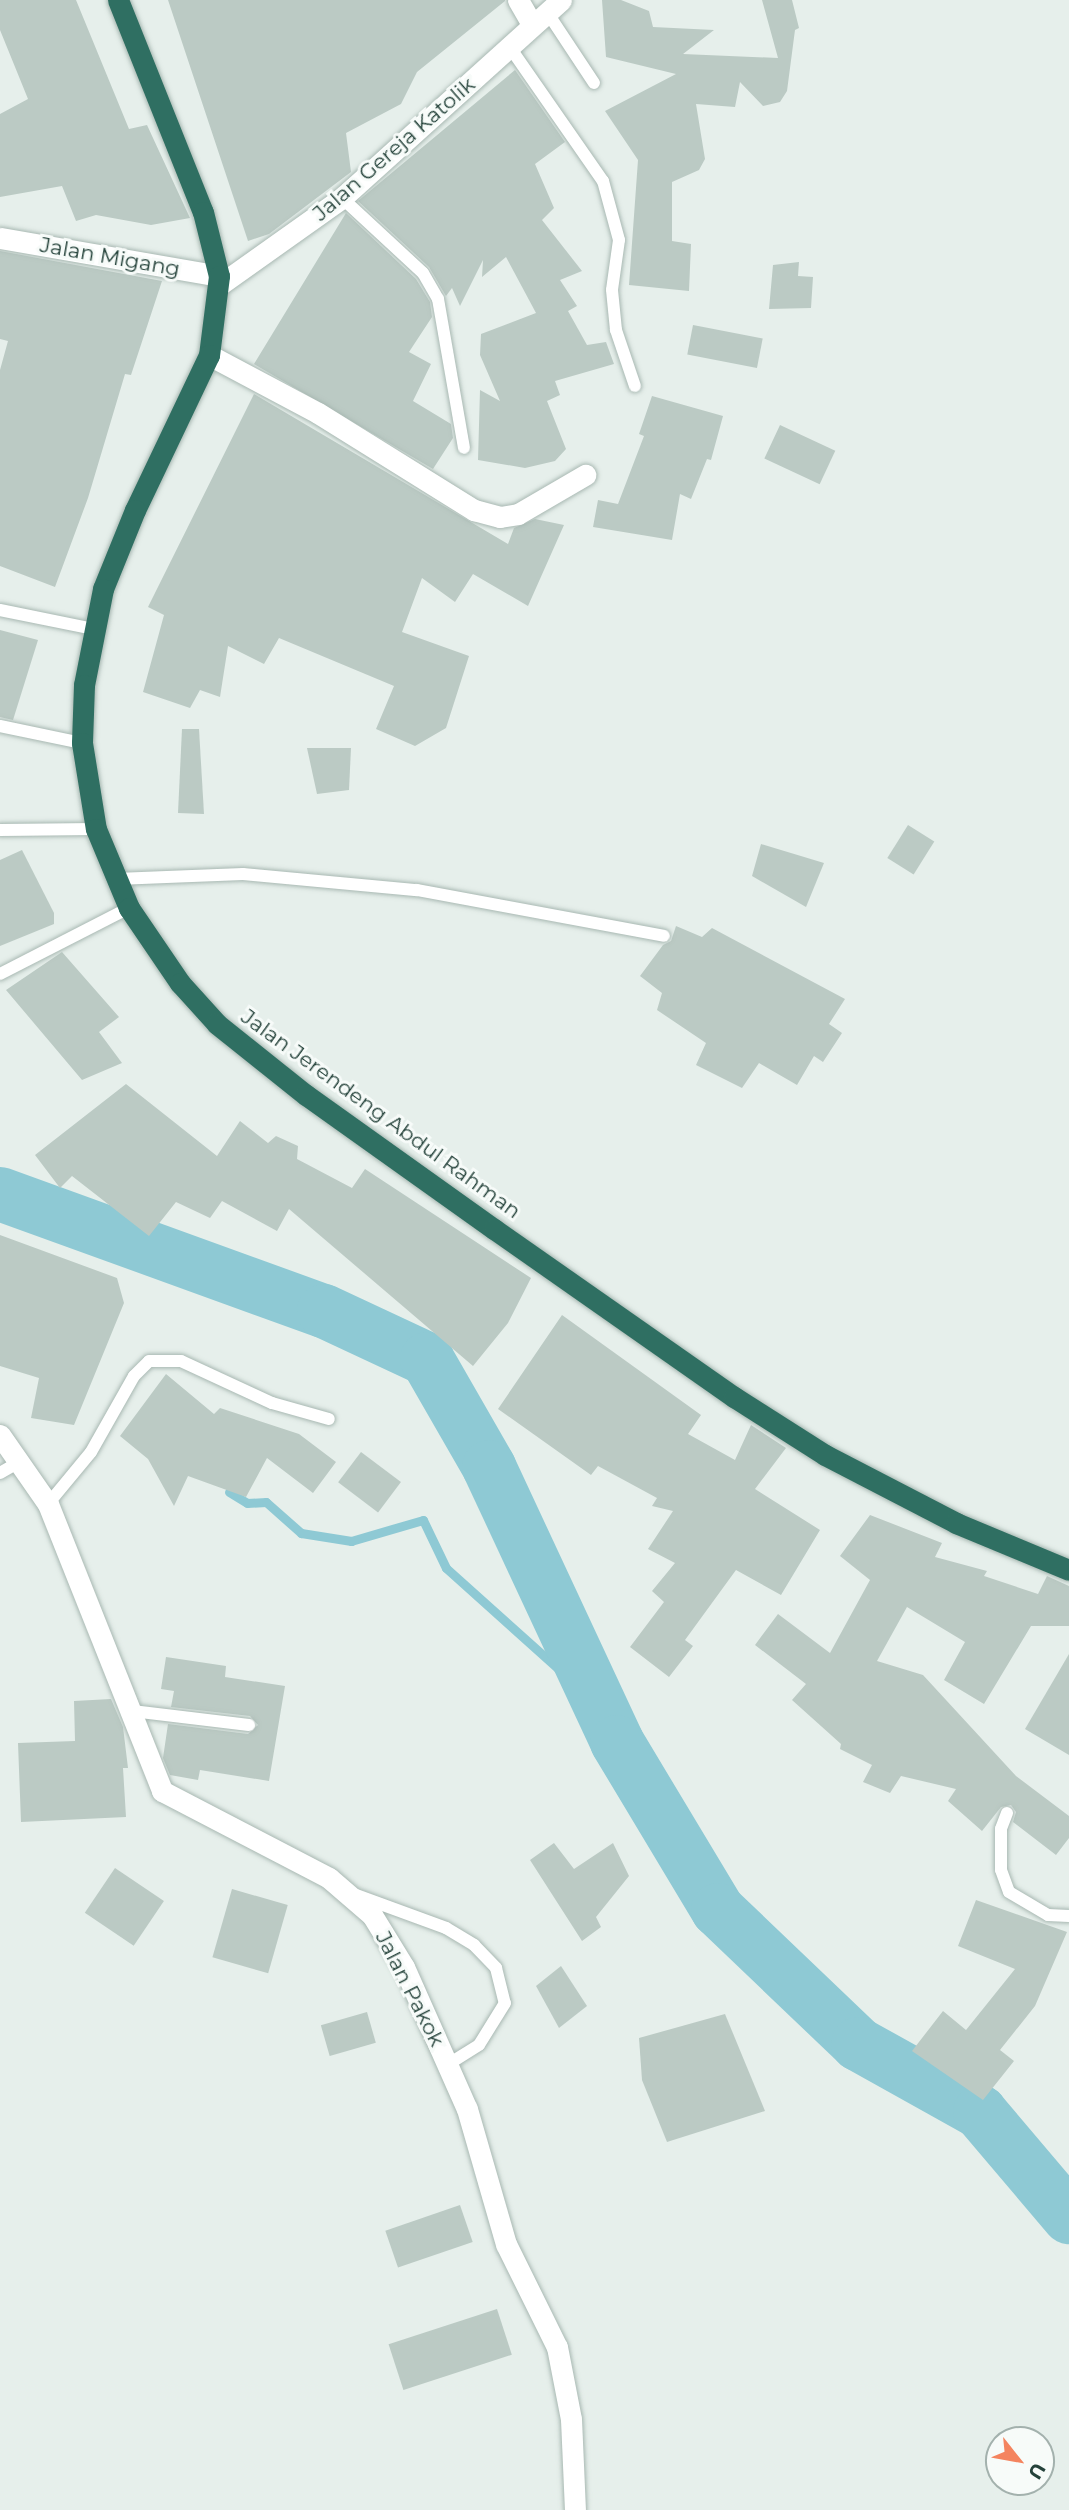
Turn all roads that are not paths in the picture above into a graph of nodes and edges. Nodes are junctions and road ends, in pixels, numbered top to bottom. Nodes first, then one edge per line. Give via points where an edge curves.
1 (118, 0) edge
2 (518, 0) edge
3 (547, 12) edge
4 (509, 46) junction
5 (594, 83) dead end
6 (341, 198) junction
7 (0, 238) edge
8 (219, 281) junction
9 (209, 355) junction
10 (635, 386) dead end
11 (464, 449) dead end
12 (585, 475) dead end
13 (0, 610) edge
14 (93, 629) junction
15 (0, 726) edge
16 (82, 743) junction
17 (96, 829) junction
18 (0, 830) edge
19 (116, 880) junction
20 (129, 908) junction
21 (664, 936) dead end
22 (0, 974) edge
23 (329, 1419) dead end
24 (0, 1436) edge
25 (19, 1462) junction
26 (0, 1473) edge
27 (48, 1504) junction
28 (1069, 1570) edge
29 (132, 1711) junction
30 (249, 1725) dead end
31 (1007, 1813) dead end
32 (352, 1894) junction
33 (1069, 1916) edge
34 (447, 2065) junction
35 (575, 2510) edge

1 - 8 highway, Jalan Jerendeng Abdul Rahman via 203,212
2 - 3 street
3 - 4 street, Jalan Gereja Katolik
3 - 5 lane
4 - 6 street, Jalan Gereja Katolik
4 - 10 lane via 603,181 619,240 612,290 616,330
6 - 8 street, Jalan Gereja Katolik
6 - 11 lane via 424,273 438,299
7 - 8 street, Jalan Migang
8 - 9 highway, Jalan Jerendeng Abdul Rahman
9 - 12 street via 318,412 474,510 500,517 518,514
9 - 14 highway, Jalan Jerendeng Abdul Rahman via 135,510
13 - 14 lane
14 - 16 highway, Jalan Jerendeng Abdul Rahman
15 - 16 lane
16 - 17 highway, Jalan Jerendeng Abdul Rahman
17 - 18 lane
17 - 19 highway, Jalan Jerendeng Abdul Rahman
19 - 20 highway, Jalan Jerendeng Abdul Rahman
19 - 21 lane via 243,874 417,890
20 - 22 lane
20 - 28 highway, Jalan Jerendeng Abdul Rahman via 180,983 217,1024 306,1095 494,1229 825,1455 956,1523
23 - 27 lane via 272,1403 181,1361 149,1361 134,1376 91,1452
24 - 25 street, Jalan Pakok
25 - 26 lane
25 - 27 street, Jalan Pakok
27 - 29 street, Jalan Pakok
29 - 30 lane
29 - 32 street, Jalan Pakok via 158,1785 167,1797 284,1851
31 - 33 lane via 1001,1829 1001,1870 1009,1892 1048,1915
32 - 34 street, Jalan Pakok via 372,1915 404,1967
32 - 34 lane via 446,1928 474,1945 496,1968 505,2003 478,2045
34 - 35 street, Jalan Pakok via 467,2109 501,2233 557,2347 571,2419

